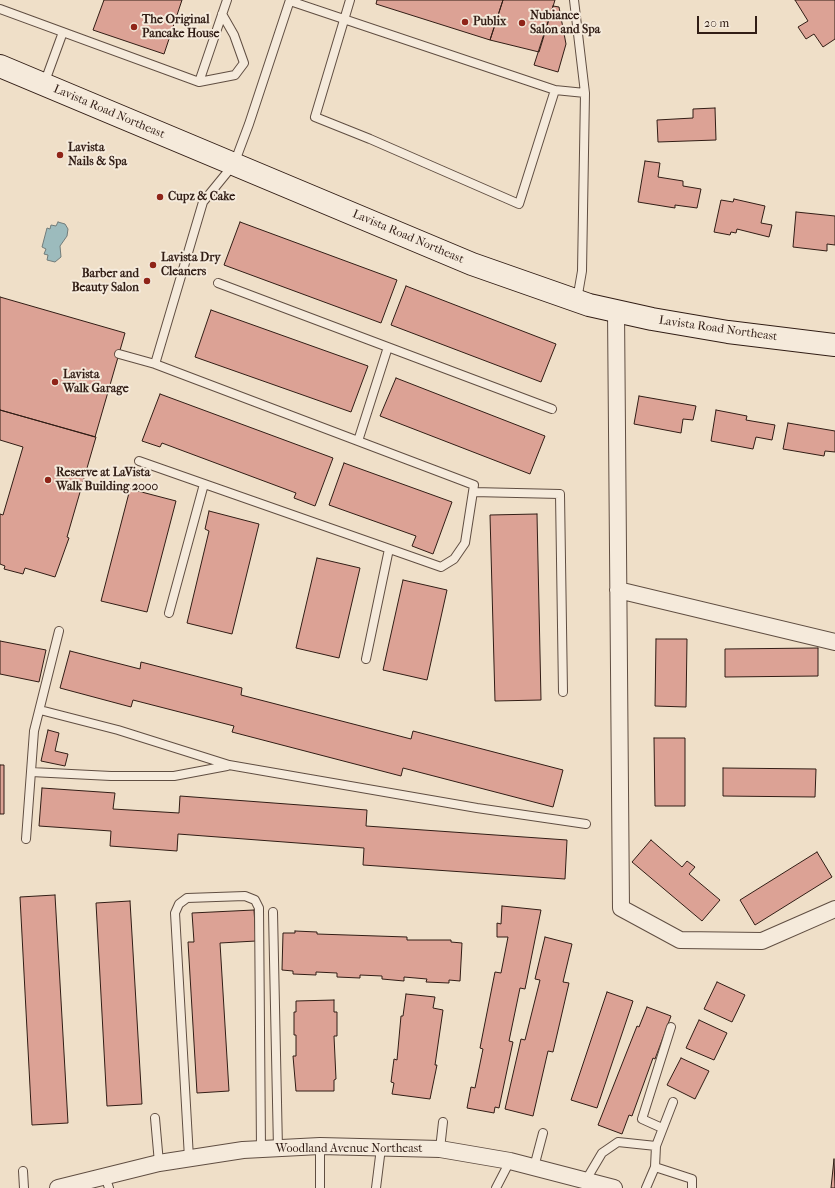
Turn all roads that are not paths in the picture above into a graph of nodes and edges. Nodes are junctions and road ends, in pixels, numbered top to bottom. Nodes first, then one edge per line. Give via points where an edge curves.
1 (227, 0) edge
2 (290, 0) edge
3 (350, 0) edge
4 (574, 0) edge
5 (0, 9) edge
6 (222, 14) junction
7 (344, 19) junction
8 (63, 32) junction
9 (0, 66) edge
10 (199, 82) junction
11 (44, 84) junction
12 (555, 90) junction
13 (585, 93) junction
14 (234, 164) junction
15 (218, 283) dead end
16 (577, 301) junction
17 (616, 311) junction
18 (835, 345) edge
19 (388, 347) junction
20 (119, 354) dead end
21 (155, 364) junction
22 (552, 409) dead end
23 (358, 441) junction
24 (139, 461) dead end
25 (204, 484) junction
26 (473, 492) junction
27 (389, 549) junction
28 (618, 590) junction
29 (169, 613) dead end
30 (59, 631) dead end
31 (835, 642) edge
32 (366, 659) dead end
33 (563, 692) dead end
34 (40, 710) junction
35 (229, 765) junction
36 (31, 772) junction
37 (586, 824) dead end
38 (26, 839) dead end
39 (835, 909) edge
40 (273, 912) dead end
41 (672, 1028) dead end
42 (673, 1102) dead end
43 (155, 1118) dead end
44 (443, 1122) dead end
45 (662, 1128) junction
46 (543, 1133) dead end
47 (320, 1146) junction
48 (656, 1146) junction
49 (381, 1148) junction
50 (262, 1149) junction
51 (278, 1149) junction
52 (440, 1149) junction
53 (189, 1158) junction
54 (510, 1161) junction
55 (159, 1163) junction
56 (534, 1167) junction
57 (655, 1167) junction
58 (24, 1171) dead end
59 (586, 1180) junction
60 (107, 1182) edge
61 (24, 1188) edge
62 (58, 1188) edge
63 (320, 1188) edge
64 (376, 1188) edge
65 (496, 1188) edge
66 (614, 1188) edge
67 (646, 1188) edge
68 (692, 1188) edge

1 - 6 lane
2 - 7 lane
2 - 14 lane
3 - 7 lane
4 - 13 lane
5 - 8 lane
6 - 10 lane
6 - 10 lane via 234,35 244,63 235,75
7 - 12 lane
7 - 12 lane via 314,117 519,204
8 - 10 lane
8 - 11 lane
9 - 11 main road, Lavista Road Northeast
11 - 14 main road, Lavista Road Northeast
12 - 13 lane
13 - 16 lane via 582,271
14 - 16 main road, Lavista Road Northeast via 472,264
14 - 21 lane via 202,202
15 - 19 lane
16 - 17 main road, Lavista Road Northeast
17 - 18 main road, Lavista Road Northeast via 728,332
17 - 28 street
19 - 22 lane
19 - 23 lane
20 - 21 lane
21 - 23 lane
23 - 26 lane via 474,485
24 - 25 lane
25 - 27 lane
25 - 29 lane
26 - 27 lane via 465,543 454,559 441,567
26 - 33 lane via 560,494
27 - 32 lane
28 - 31 street
28 - 39 street via 621,908 680,940 762,941
30 - 34 lane
34 - 35 lane via 118,730
34 - 36 lane via 34,731
35 - 36 lane via 174,776
35 - 37 lane
36 - 38 lane
40 - 51 lane
41 - 45 lane via 642,1119
42 - 45 lane
43 - 55 lane
44 - 52 lane
45 - 48 lane
46 - 56 lane
47 - 49 street, Woodland Avenue Northeast
47 - 51 street, Woodland Avenue Northeast
47 - 63 lane
48 - 57 lane
48 - 59 lane via 618,1142 602,1153
49 - 52 street, Woodland Avenue Northeast
49 - 64 lane
50 - 51 street, Woodland Avenue Northeast
50 - 53 street, Woodland Avenue Northeast
50 - 53 lane via 259,908 255,900 245,896 187,898 179,904 175,913
52 - 54 street, Woodland Avenue Northeast
53 - 55 street, Woodland Avenue Northeast
54 - 56 street, Woodland Avenue Northeast
54 - 65 lane
55 - 60 street, Woodland Avenue Northeast
56 - 59 street, Woodland Avenue Northeast
57 - 67 lane
57 - 68 lane via 692,1179
58 - 61 lane
59 - 66 street, Woodland Avenue Northeast
60 - 62 street, Woodland Avenue Northeast

